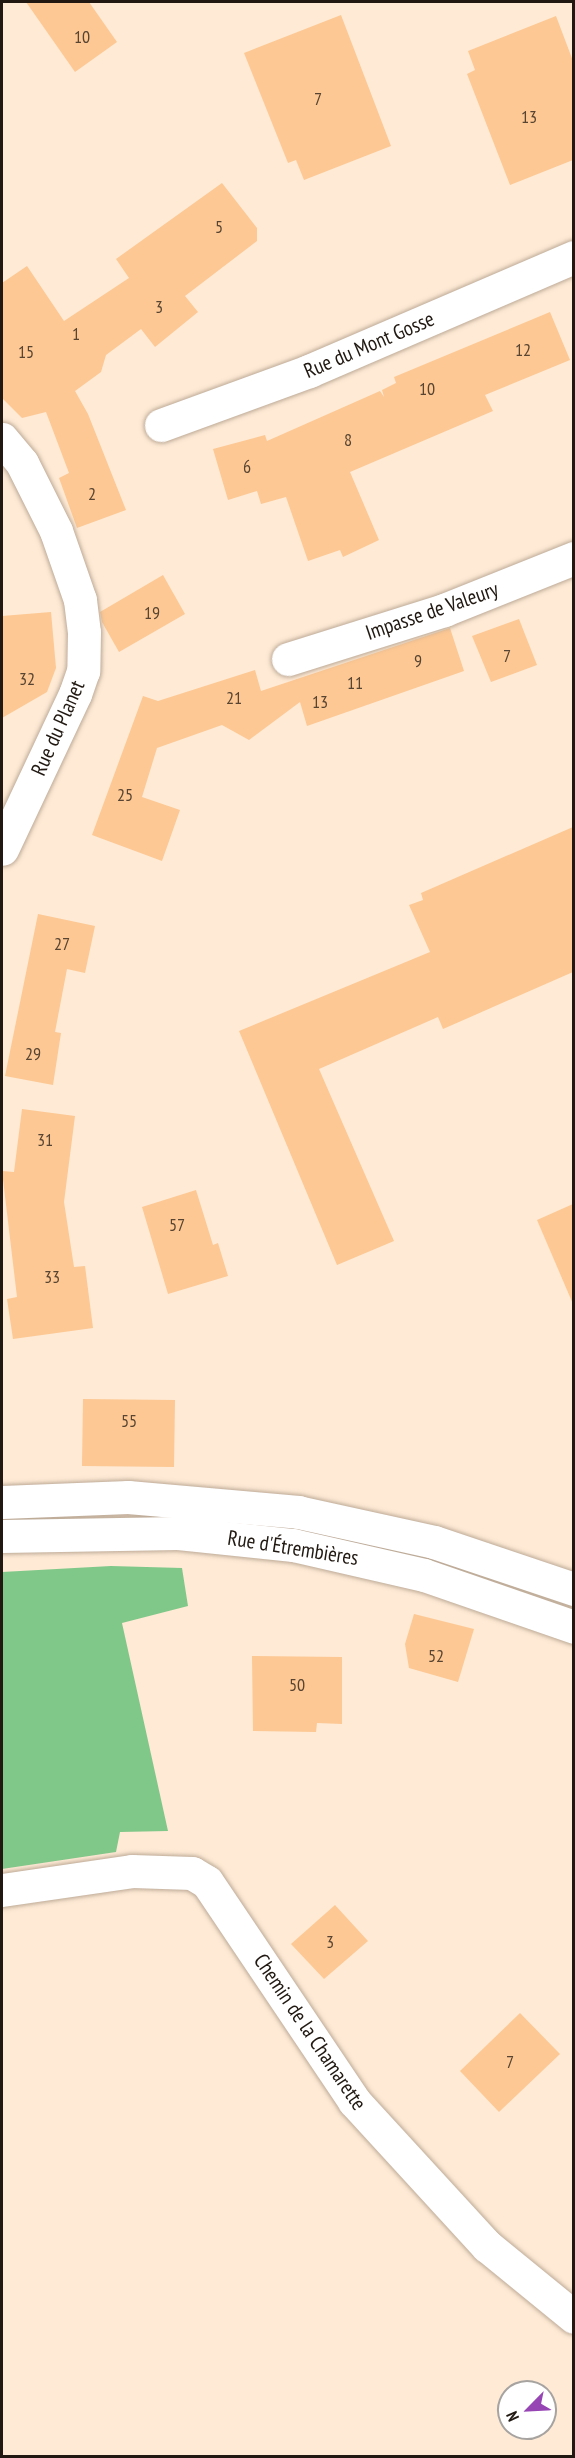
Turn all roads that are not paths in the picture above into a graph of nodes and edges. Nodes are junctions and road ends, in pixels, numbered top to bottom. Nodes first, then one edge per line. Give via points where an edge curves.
1 (573, 257) edge
2 (161, 425) dead end
3 (2, 439) edge
4 (573, 558) edge
5 (288, 659) dead end
6 (2, 849) edge
7 (2, 1502) edge
8 (2, 1536) edge
9 (573, 1589) edge
10 (573, 1628) edge
11 (2, 1890) edge
12 (573, 2317) edge

1 - 2 street, Rue du Mont Gosse via 309,371
3 - 6 street, Rue du Planet via 22,464 56,531 78,592 84,632 83,671 75,694
4 - 5 street, Impasse de Valeury via 444,610
7 - 9 street, Rue d'Étrembières via 151,1498 298,1512 434,1542
8 - 10 street, Rue d'Étrembières via 178,1533 293,1545 424,1575
11 - 12 street, Chemin de la Chamarette via 132,1871 192,1873 207,1882 354,2102 487,2246

